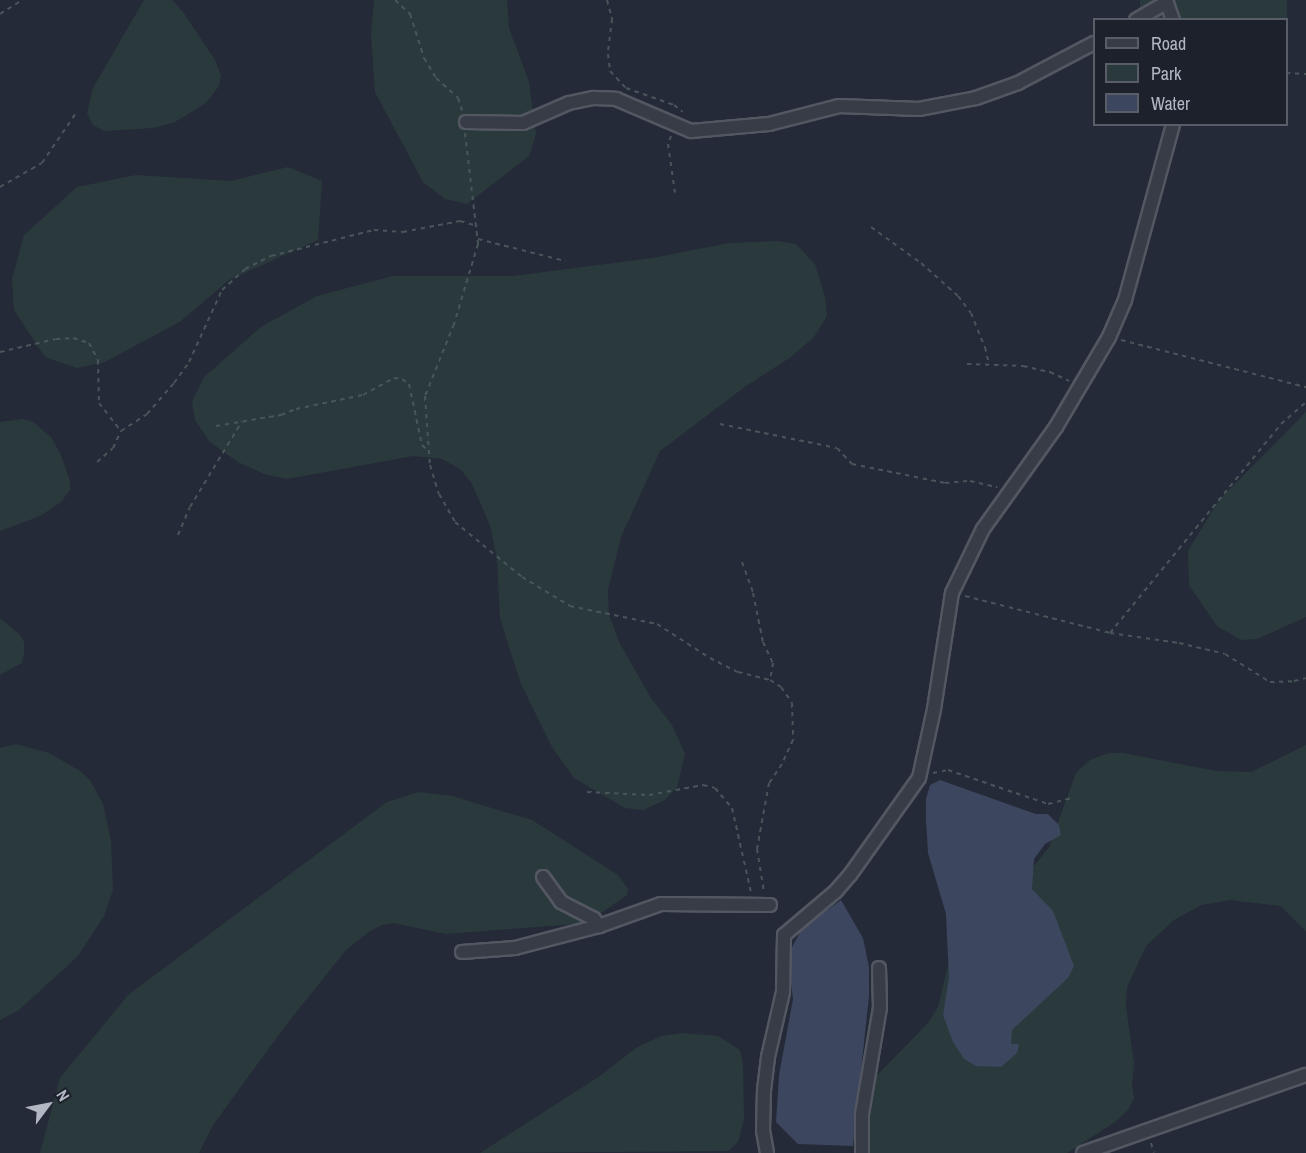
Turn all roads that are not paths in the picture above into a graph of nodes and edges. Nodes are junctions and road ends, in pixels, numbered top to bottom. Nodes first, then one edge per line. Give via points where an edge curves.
1 (1166, 1) edge
2 (1139, 18) edge
3 (1172, 18) edge
4 (1093, 44) edge
5 (466, 122) road end
6 (1172, 126) edge
7 (543, 877) dead end
8 (770, 905) road end
9 (599, 926) junction
10 (462, 952) dead end
11 (879, 968) dead end
12 (1306, 1075) edge
13 (767, 1153) edge
14 (862, 1153) edge
15 (1083, 1153) edge

1 - 2 street
1 - 3 street
4 - 5 street via 1018,83 976,98 919,109 839,106 769,123 691,130 638,106 616,99 593,98 569,103 523,123
6 - 13 street via 1125,300 1109,337 1056,428 983,529 952,593 934,709 918,778 850,875 784,935 783,992 764,1090
7 - 9 street via 561,902 594,919
8 - 9 street via 661,904
9 - 10 street via 515,948
11 - 14 street via 880,1008 862,1114
12 - 15 street

